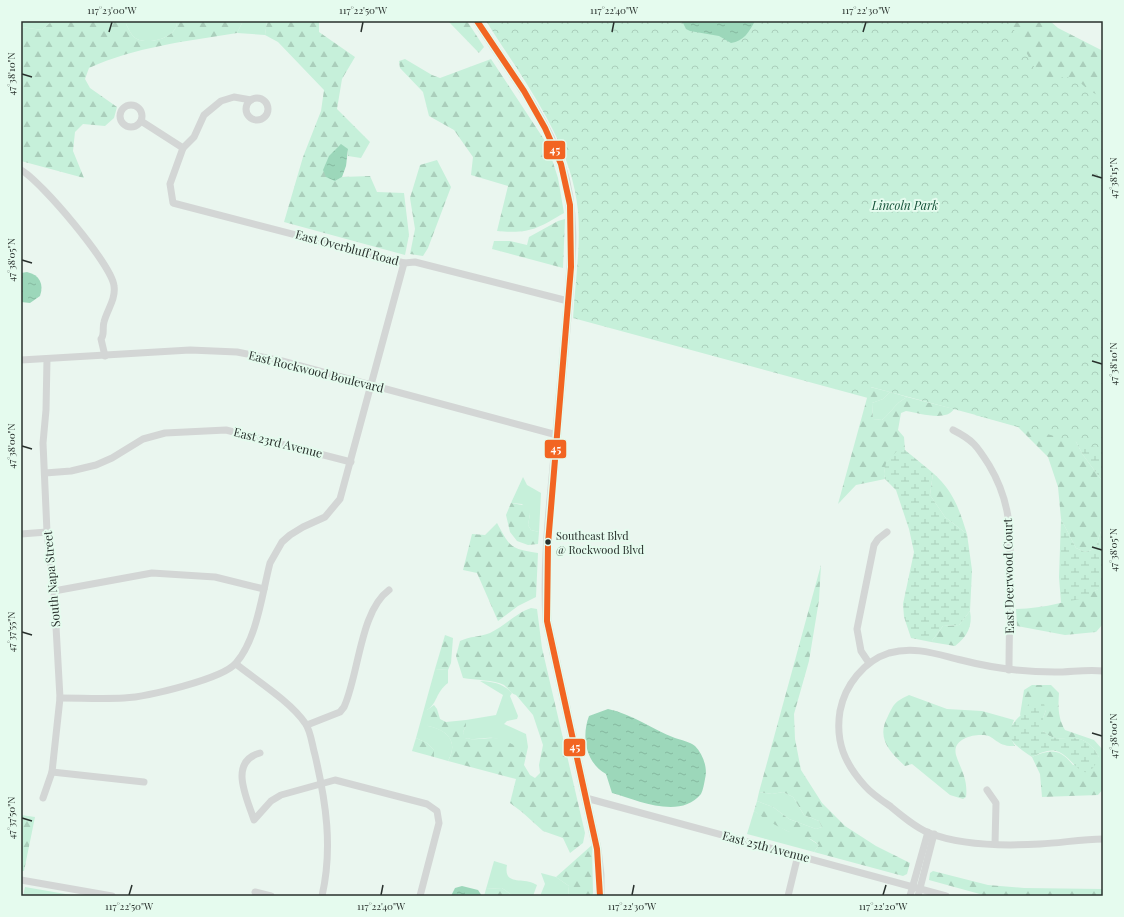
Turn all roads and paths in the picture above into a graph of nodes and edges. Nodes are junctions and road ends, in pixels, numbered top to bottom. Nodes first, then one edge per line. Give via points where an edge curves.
1 (477, 21) edge
2 (251, 100) dead end
3 (141, 122) dead end
4 (183, 148) junction
5 (21, 170) edge
6 (404, 264) junction
7 (568, 301) junction
8 (105, 356) junction
9 (47, 359) junction
10 (21, 360) edge
11 (372, 386) junction
12 (953, 430) dead end
13 (557, 435) junction
14 (352, 462) junction
15 (45, 473) junction
16 (47, 532) junction
17 (887, 532) dead end
18 (21, 534) edge
19 (264, 588) junction
20 (388, 590) dead end
21 (54, 591) junction
22 (869, 663) junction
23 (236, 664) junction
24 (1009, 670) junction
25 (1103, 671) edge
26 (60, 698) junction
27 (307, 725) junction
28 (260, 754) dead end
29 (52, 772) junction
30 (144, 782) dead end
31 (322, 784) junction
32 (987, 790) dead end
33 (43, 798) dead end
34 (586, 798) junction
35 (931, 833) junction
36 (1103, 839) edge
37 (995, 844) junction
38 (798, 856) junction
39 (21, 880) edge
40 (917, 891) edge
41 (255, 892) dead end
42 (112, 896) edge
43 (271, 896) edge
44 (322, 896) edge
45 (420, 896) edge
46 (600, 896) edge
47 (788, 896) edge
48 (910, 896) edge
49 (946, 896) edge

1 - 7 main road via 534,110 561,163 569,192 571,212 572,244
2 - 4 street via 234,97 221,101 204,115 194,137
3 - 4 street
4 - 6 street, East Overbluff Road via 170,184 173,203
5 - 8 street via 42,188 74,224 113,281 114,294 104,320 103,336 107,339
6 - 7 street, East Overbluff Road via 415,262
6 - 11 street
7 - 13 main road
8 - 9 street, East Rockwood Boulevard
8 - 11 street, East Rockwood Boulevard via 190,350 237,352 282,361
9 - 10 street, East Rockwood Boulevard
9 - 15 street, South Napa Street via 43,443
11 - 13 street, East Rockwood Boulevard
11 - 14 street
12 - 24 street, East Deerwood Court via 975,443 997,479 1006,500 1010,534
13 - 34 main road via 547,538 547,621
14 - 15 street, East 23rd Avenue via 252,435 219,430 165,433 143,439 96,466
14 - 19 street via 340,499 325,517 302,527 282,542 270,563
15 - 16 street, South Napa Street
16 - 18 street
16 - 21 street, South Napa Street
17 - 22 street via 874,546 857,620 858,642
19 - 21 street via 215,577 152,573
19 - 23 street via 252,635
20 - 27 street via 372,610 344,707 340,712
21 - 26 street, South Napa Street
22 - 24 street via 888,654 922,650
22 - 35 street via 849,686 842,703 839,738 844,756 852,772 870,791 906,819
23 - 26 street via 193,684 126,698
23 - 27 street via 295,710
24 - 25 street
26 - 29 street, South Napa Street
27 - 31 street
28 - 31 street via 247,760 242,767 241,777 254,820 271,801 281,795
29 - 30 street
29 - 33 street, South Napa Street
31 - 44 street via 329,853
31 - 45 street via 335,780 343,781 427,804 437,811 439,823
32 - 37 street via 996,803
34 - 38 street, East 25th Avenue
34 - 46 main road via 598,855
35 - 37 street
35 - 40 street
36 - 37 street via 1040,844
38 - 40 street, East 25th Avenue
38 - 47 street
39 - 42 street
40 - 48 street
40 - 49 street, East 25th Avenue
41 - 43 street

